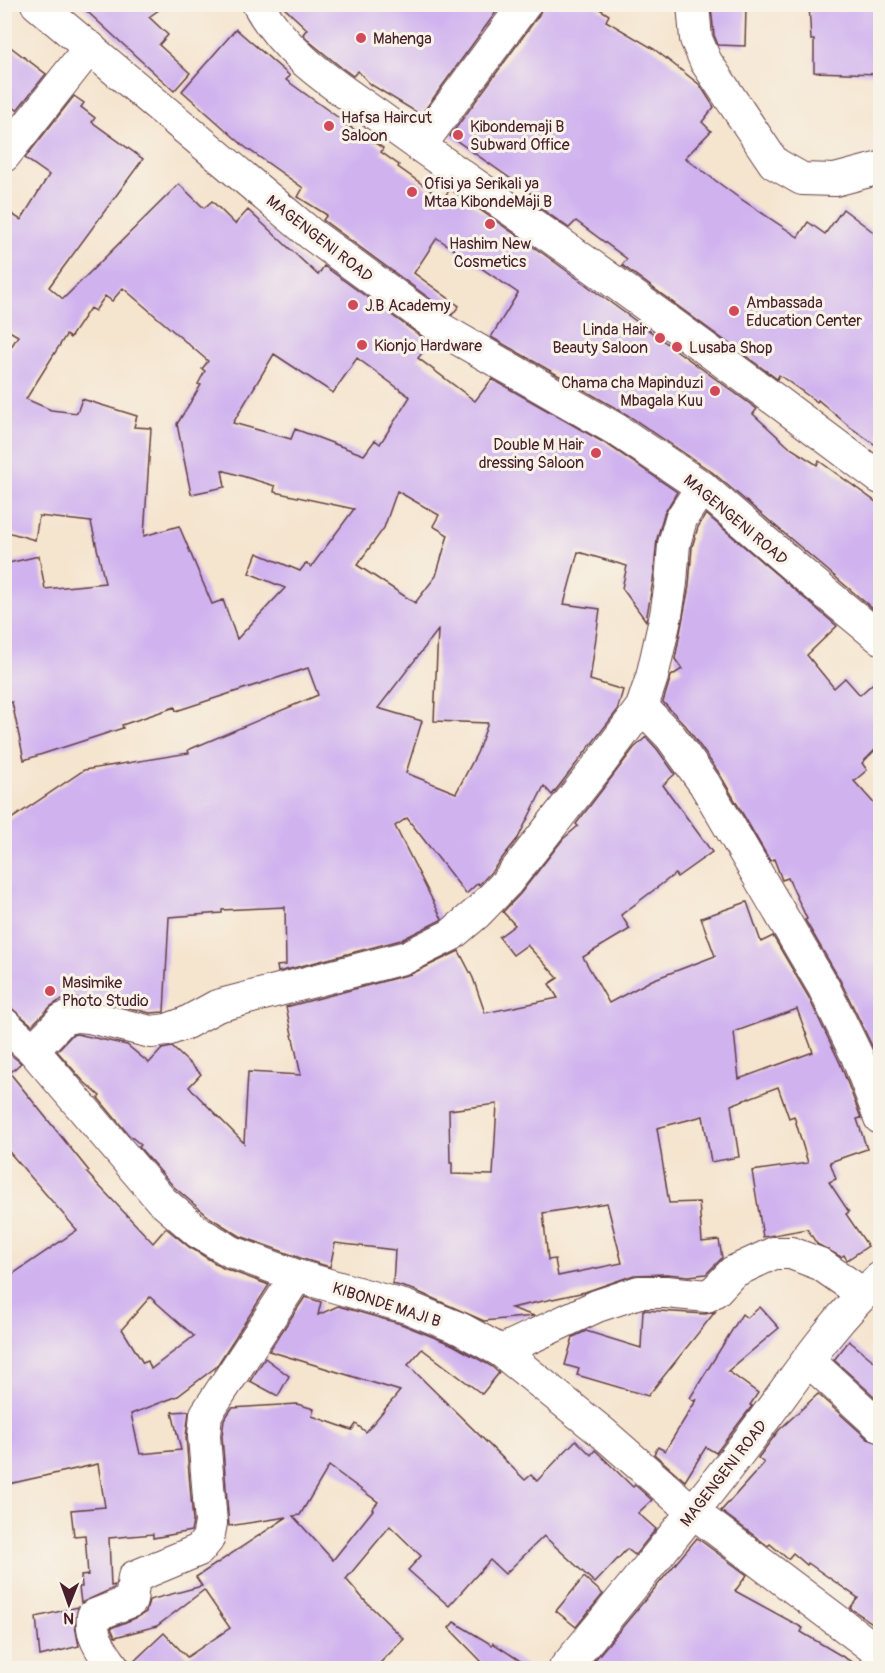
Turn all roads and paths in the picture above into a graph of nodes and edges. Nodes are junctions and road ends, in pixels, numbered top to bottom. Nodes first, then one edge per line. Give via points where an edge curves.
1 (37, 4) edge
2 (258, 4) edge
3 (525, 4) edge
4 (693, 4) edge
5 (90, 47) junction
6 (420, 146) junction
7 (4, 156) edge
8 (880, 168) edge
9 (880, 478) edge
10 (702, 487) junction
11 (880, 638) edge
12 (642, 707) junction
13 (4, 1024) edge
14 (33, 1050) junction
15 (880, 1118) edge
16 (297, 1275) junction
17 (872, 1286) edge
18 (501, 1351) junction
19 (809, 1361) junction
20 (880, 1426) edge
21 (693, 1512) junction
22 (880, 1653) edge
23 (114, 1668) edge
24 (565, 1668) edge

1 - 5 street, MAGENGENI ROAD
2 - 6 street via 309,66
3 - 6 street
4 - 8 street via 696,39 706,62 774,163 802,179 813,180 835,180
5 - 7 street
5 - 10 street, MAGENGENI ROAD via 311,234 401,301 489,359 617,430
6 - 9 street via 685,333
10 - 11 street, MAGENGENI ROAD
10 - 12 street via 681,519 674,544 666,615
12 - 14 street via 506,883 451,936 407,957 217,1006 167,1030 151,1032 89,1017 63,1019
12 - 15 street via 671,737 704,783 824,988 857,1056
13 - 14 street, KIBONDE MAJI B
14 - 16 street, KIBONDE MAJI B via 168,1207 198,1232 232,1252
16 - 18 street, KIBONDE MAJI B via 407,1307
16 - 23 street via 206,1414 204,1436 211,1523 208,1539 199,1550 134,1577 131,1602 93,1616 97,1643
17 - 18 street via 791,1253 774,1253 733,1272 706,1296 639,1292 597,1306
17 - 19 street, MAGENGENI ROAD
18 - 21 street, KIBONDE MAJI B
19 - 20 street
19 - 21 street, MAGENGENI ROAD
21 - 22 street, KIBONDE MAJI B
21 - 24 street, MAGENGENI ROAD

